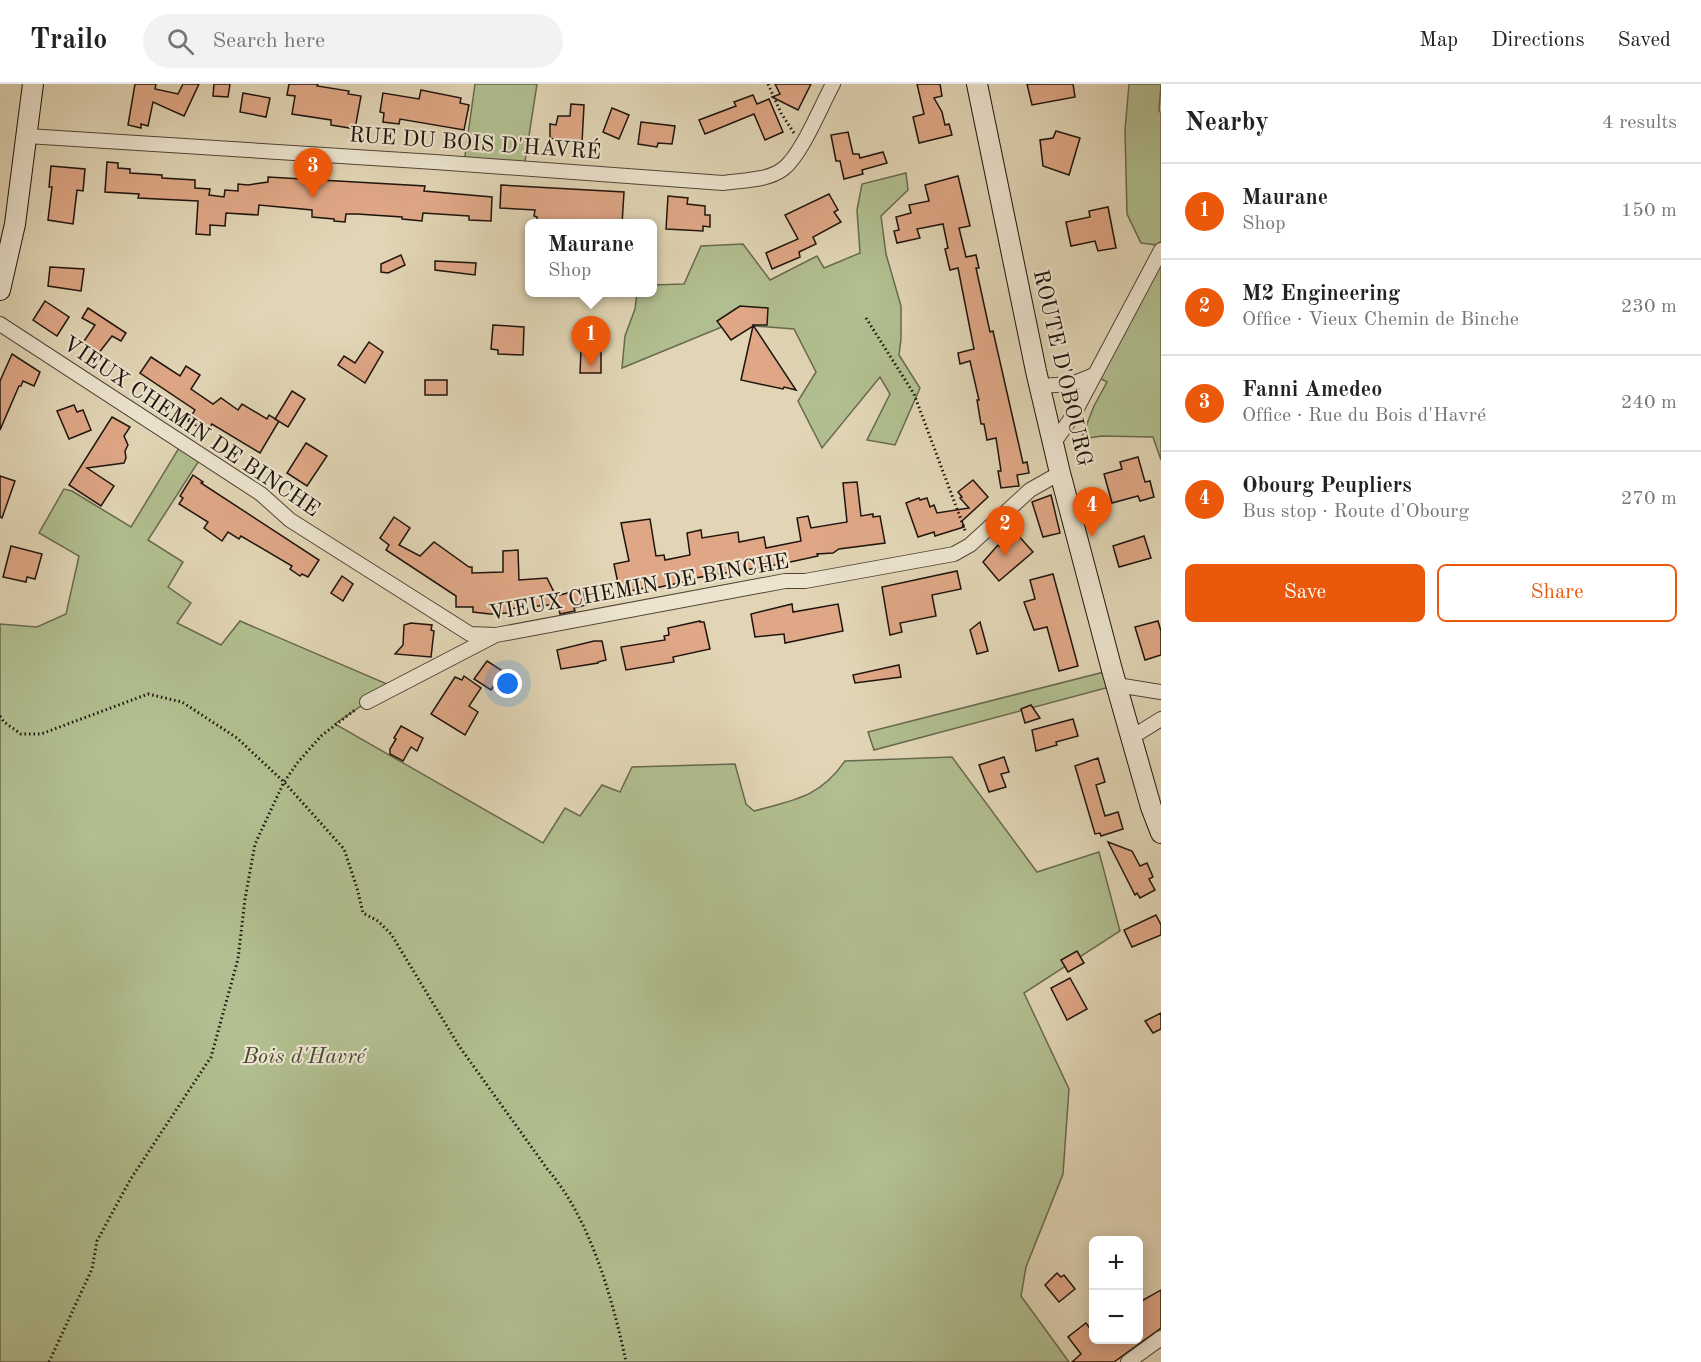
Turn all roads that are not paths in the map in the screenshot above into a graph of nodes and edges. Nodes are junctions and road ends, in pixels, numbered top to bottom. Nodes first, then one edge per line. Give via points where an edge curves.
1 (33, 84) edge
2 (833, 84) edge
3 (977, 84) edge
4 (27, 136) junction
5 (1161, 250) edge
6 (0, 290) edge
7 (0, 324) edge
8 (1094, 375) junction
9 (1039, 386) junction
10 (1053, 444) junction
11 (1060, 473) junction
12 (496, 636) junction
13 (1117, 685) junction
14 (1161, 692) edge
15 (367, 702) road end
16 (1161, 719) edge
17 (1132, 737) junction
18 (1161, 833) edge
19 (1161, 1338) edge
20 (1128, 1362) edge

1 - 4 main road
2 - 4 street, RUE DU BOIS D'HAVRÉ via 801,145 783,169 762,178 723,183
3 - 9 main road, ROUTE D'OBOURG
4 - 6 main road via 15,224
5 - 8 street
7 - 12 street, VIEUX CHEMIN DE BINCHE via 261,494 290,520 470,634
8 - 9 street via 1072,384
8 - 10 street
9 - 10 main road, ROUTE D'OBOURG
10 - 11 main road, ROUTE D'OBOURG
11 - 12 street, VIEUX CHEMIN DE BINCHE via 1030,490 970,545 954,554 805,581 785,581
11 - 13 main road, ROUTE D'OBOURG
12 - 15 street
13 - 14 street
13 - 17 main road, ROUTE D'OBOURG
16 - 17 street
17 - 18 main road, ROUTE D'OBOURG
19 - 20 street

